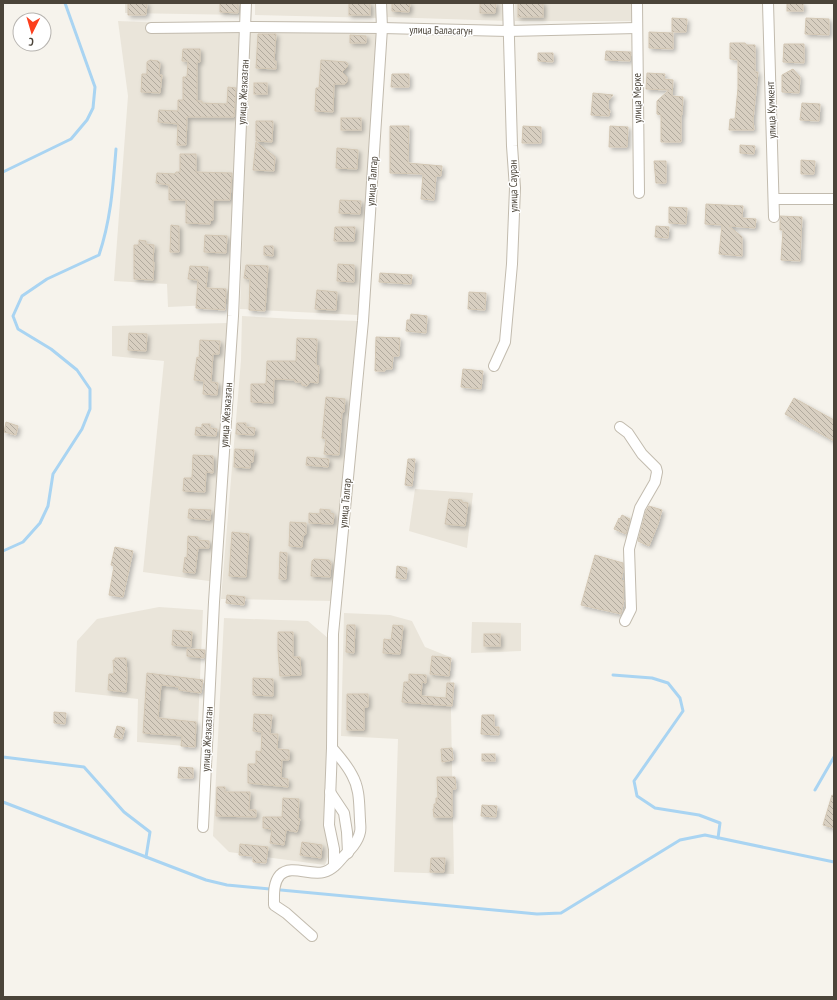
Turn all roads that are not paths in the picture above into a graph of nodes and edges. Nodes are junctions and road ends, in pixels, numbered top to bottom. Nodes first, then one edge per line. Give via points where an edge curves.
1 (246, 3) edge
2 (381, 3) edge
3 (508, 3) edge
4 (637, 3) edge
5 (768, 3) edge
6 (246, 27) junction
7 (151, 28) dead end
8 (382, 28) junction
9 (637, 28) junction
10 (508, 31) junction
11 (639, 193) dead end
12 (834, 198) edge
13 (774, 200) junction
14 (774, 217) dead end
15 (494, 366) dead end
16 (620, 428) dead end
17 (625, 621) dead end
18 (332, 748) junction
19 (330, 792) junction
20 (203, 827) dead end
21 (348, 853) junction
22 (334, 866) junction
23 (312, 936) dead end

1 - 6 street, улица Жезказган
2 - 8 street, улица Талгар
3 - 10 street, улица Сауран
4 - 9 street, улица Мерке
5 - 13 street, улица Кумкент
6 - 7 street, улица Баласагун
6 - 8 street, улица Баласагун
6 - 20 street, улица Жезказган via 233,316 214,602
8 - 10 street, улица Баласагун
8 - 18 street, улица Талгар via 363,321 333,634
9 - 10 street, улица Баласагун
9 - 11 street, улица Мерке
10 - 15 street, улица Сауран via 515,188 512,264 505,342
12 - 13 street
13 - 14 street, улица Кумкент
16 - 17 street via 628,433 657,472 655,482 640,508 629,549 631,609
18 - 19 street, улица Талгар
18 - 21 street via 352,774 359,797 360,831
19 - 21 street via 344,813
19 - 22 street, улица Талгар via 329,826 334,849
21 - 22 street
22 - 23 street via 325,872 286,871 275,882 274,905

